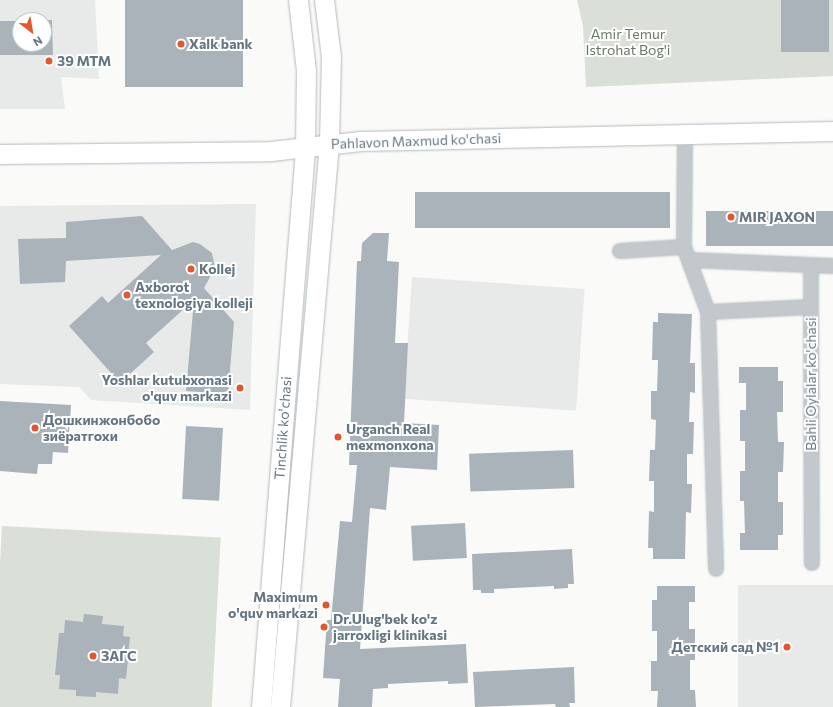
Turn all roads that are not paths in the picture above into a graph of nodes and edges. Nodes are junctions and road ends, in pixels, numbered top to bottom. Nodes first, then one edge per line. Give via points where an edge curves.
1 (298, 0) edge
2 (324, 0) edge
3 (833, 131) edge
4 (685, 134) junction
5 (305, 148) junction
6 (328, 152) junction
7 (0, 154) edge
8 (620, 251) dead end
9 (687, 254) junction
10 (811, 266) junction
11 (833, 266) edge
12 (811, 307) junction
13 (708, 312) junction
14 (812, 563) dead end
15 (716, 569) dead end
16 (261, 707) edge
17 (280, 707) edge

1 - 5 main road, Tinchlik ko'chasi via 306,71
2 - 6 main road, Tinchlik ko'chasi via 331,57
3 - 4 main road, Pahlavon Maxmud ko'chasi
4 - 6 main road, Pahlavon Maxmud ko'chasi
4 - 9 street
5 - 6 main road, Pahlavon Maxmud ko'chasi
5 - 7 main road, Pahlavon Maxmud ko'chasi via 271,151
5 - 16 main road, Tinchlik ko'chasi
6 - 17 main road, Tinchlik ko'chasi
8 - 9 street
9 - 10 street
9 - 13 street
10 - 11 street
10 - 12 street
12 - 13 street, Bahli Oylalar ko'chasi
12 - 14 street, Bahli Oylalar ko'chasi
13 - 15 street

